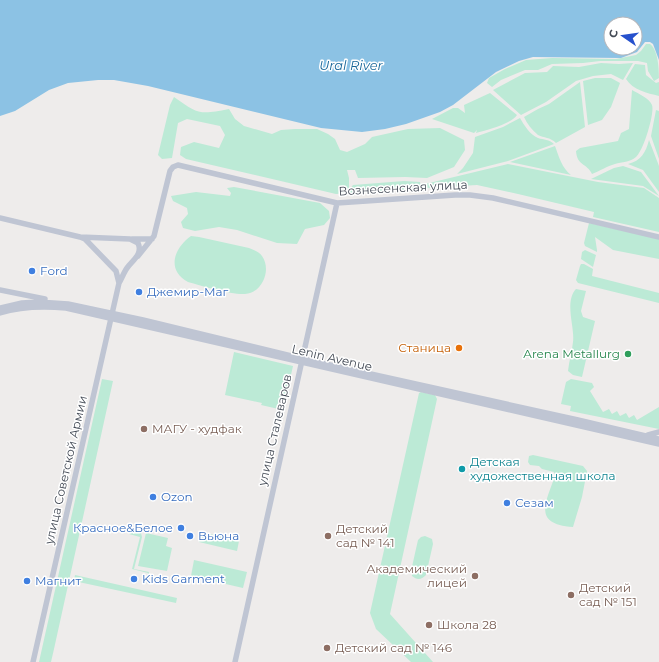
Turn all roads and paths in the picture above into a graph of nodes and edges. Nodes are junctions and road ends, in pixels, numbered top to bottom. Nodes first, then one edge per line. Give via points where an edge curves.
1 (337, 203) junction
2 (0, 218) edge
3 (80, 237) junction
4 (153, 237) junction
5 (659, 237) edge
6 (105, 238) junction
7 (130, 239) junction
8 (96, 250) junction
9 (138, 256) junction
10 (126, 269) junction
11 (116, 271) junction
12 (119, 283) junction
13 (0, 290) edge
14 (68, 304) junction
15 (0, 308) edge
16 (0, 313) edge
17 (112, 316) junction
18 (302, 361) junction
19 (659, 432) edge
20 (645, 438) junction
21 (659, 439) edge
22 (659, 444) edge
23 (659, 447) edge
24 (33, 662) edge
25 (235, 662) edge

1 - 4 main road, Вознесенская улица via 178,165 170,171
1 - 5 main road, Вознесенская улица via 470,195 493,198
1 - 18 main road, улица Сталеваров
2 - 3 main road
3 - 6 main road
3 - 8 main road
4 - 7 main road
4 - 9 main road
6 - 7 main road
6 - 8 main road via 99,240
7 - 9 main road via 138,243
8 - 11 main road
9 - 10 main road
10 - 11 main road
10 - 12 main road
11 - 12 main road
12 - 17 main road, улица Советской Армии
13 - 14 main road
14 - 15 main road, Lenin Avenue via 38,302
14 - 17 main road, Lenin Avenue
16 - 17 main road, Lenin Avenue via 22,308 56,307
17 - 18 main road, Lenin Avenue
17 - 24 main road, улица Советской Армии
18 - 20 main road, Lenin Avenue
18 - 25 main road, улица Сталеваров
19 - 20 main road
20 - 21 main road, Lenin Avenue
20 - 22 main road, Lenin Avenue
20 - 23 main road

